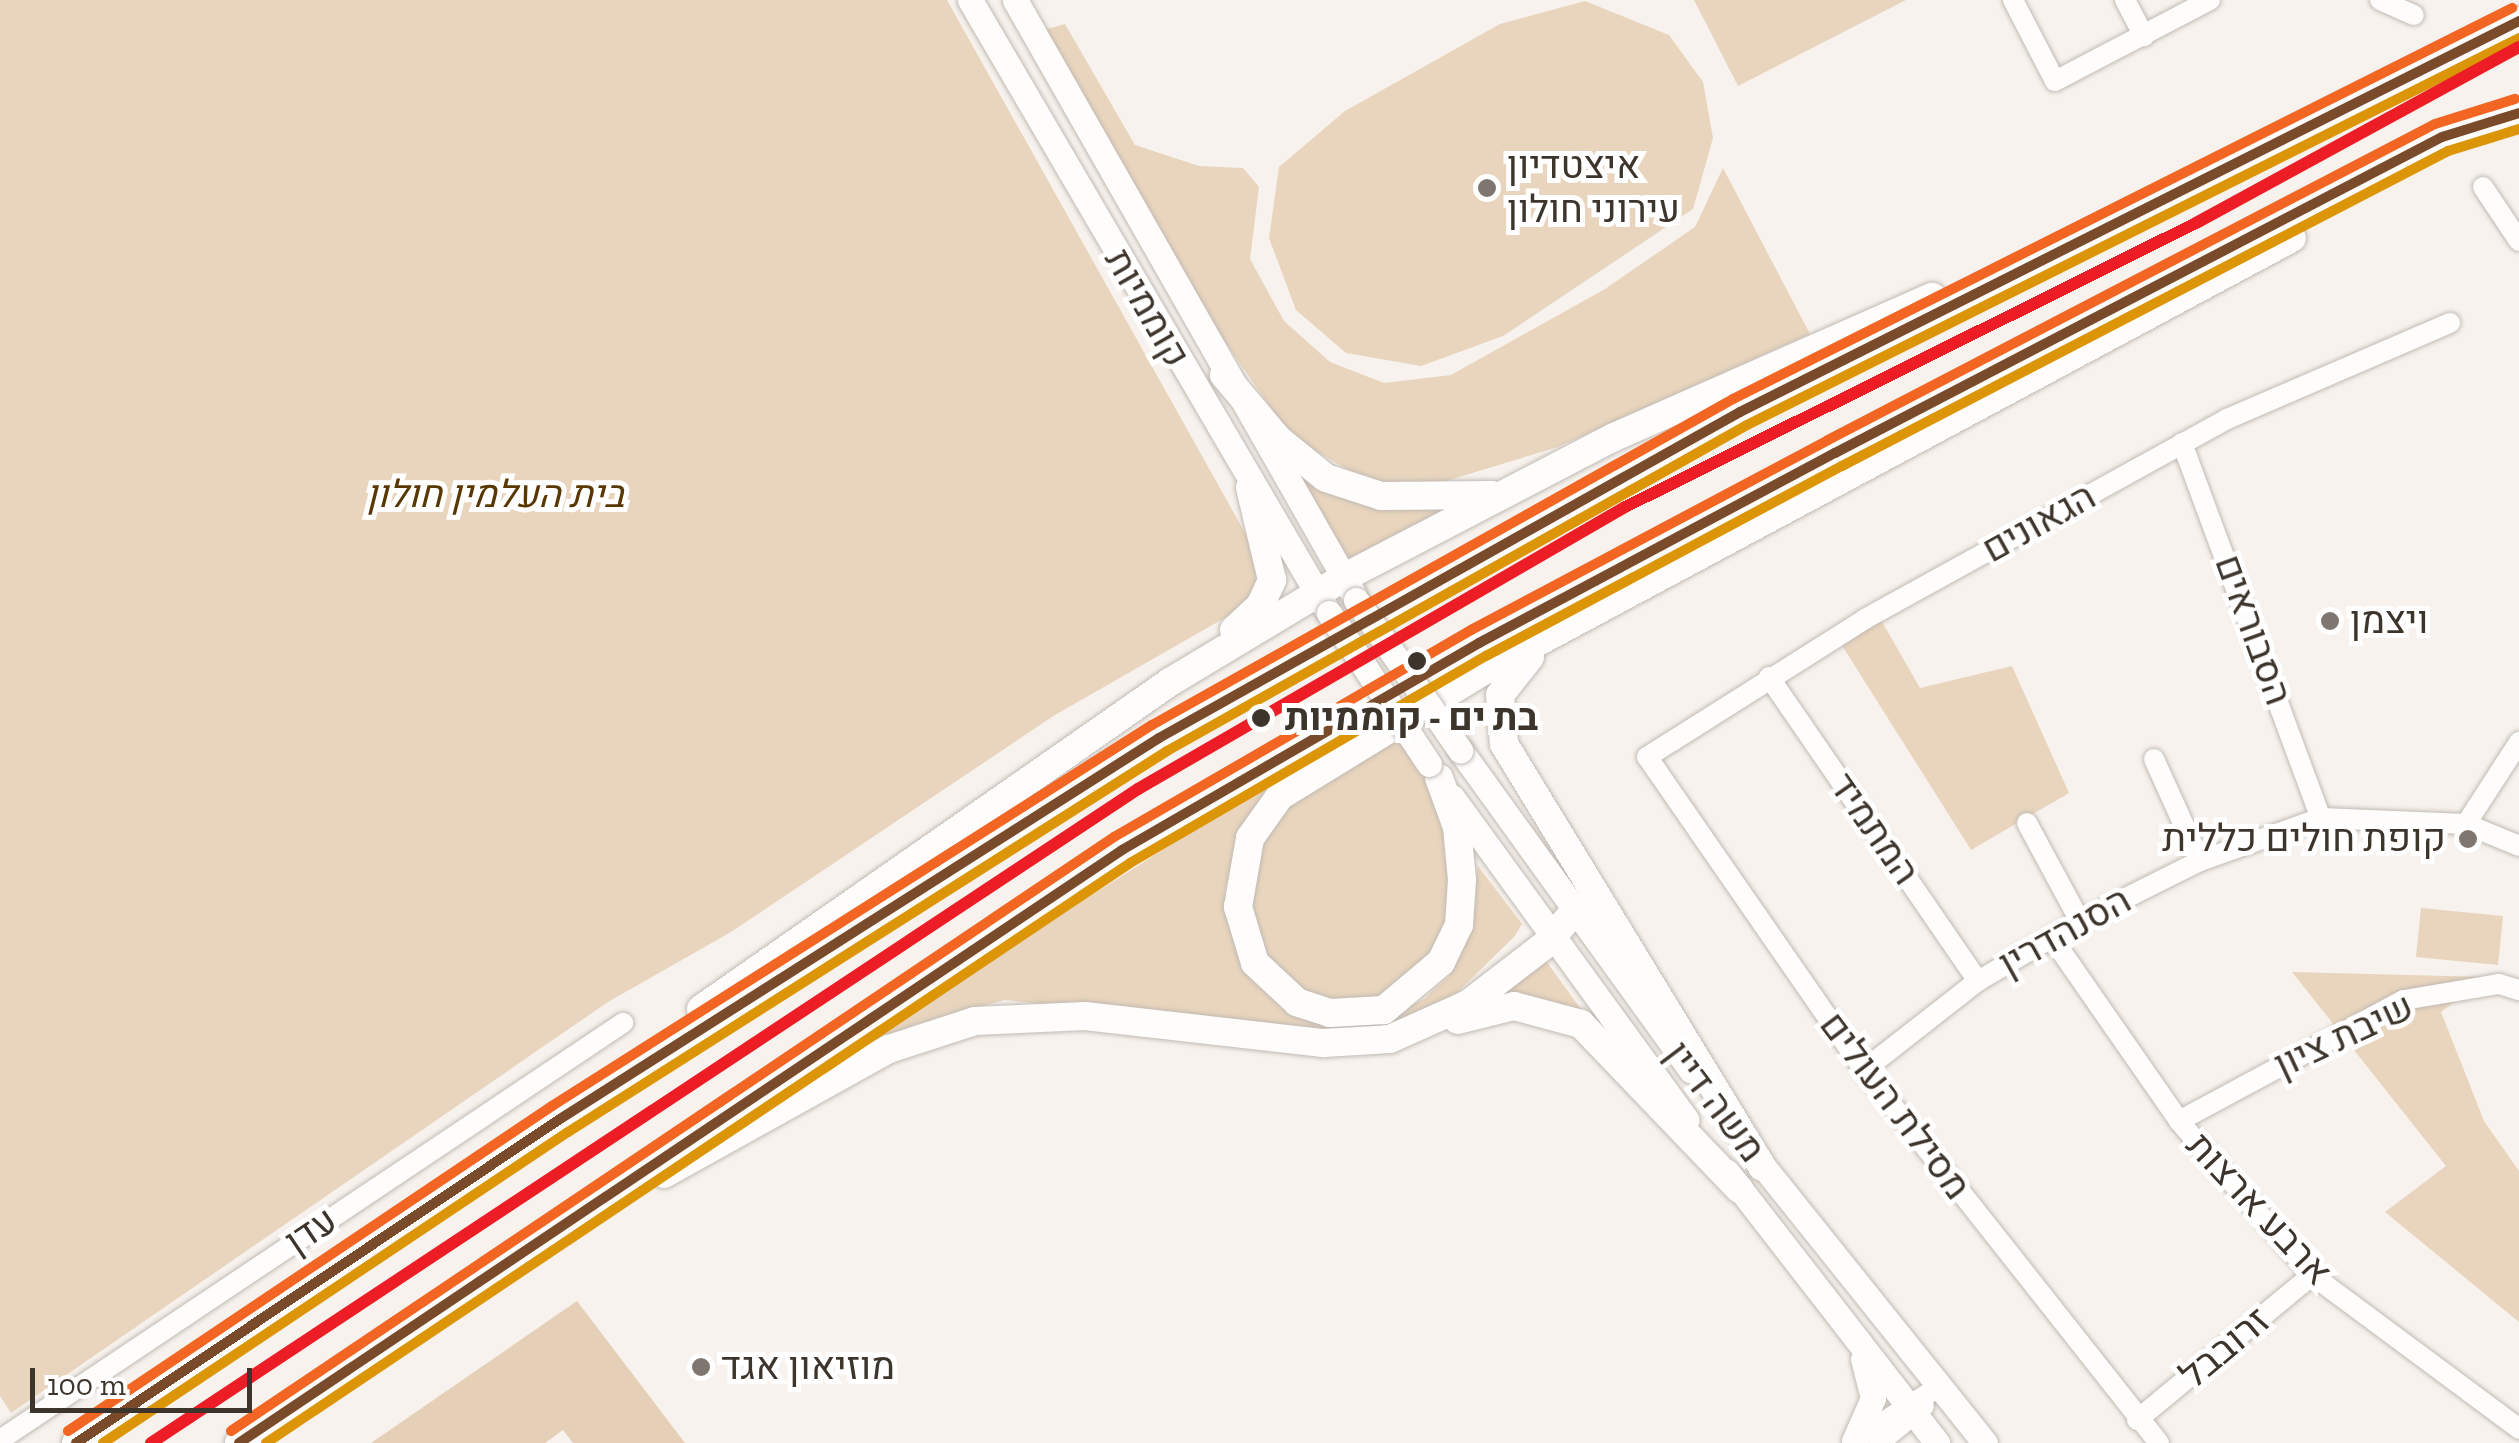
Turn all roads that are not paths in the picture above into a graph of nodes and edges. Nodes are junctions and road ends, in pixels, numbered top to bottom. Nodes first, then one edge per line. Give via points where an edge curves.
1 (970, 0) edge
2 (1015, 0) edge
3 (2014, 0) edge
4 (2125, 0) edge
5 (2210, 0) edge
6 (2380, 0) edge
7 (2414, 15) dead end
8 (2519, 21) edge
9 (2144, 36) junction
10 (2518, 114) edge
11 (2282, 142) junction
12 (2483, 187) dead end
13 (2519, 241) edge
14 (2450, 323) dead end
15 (1224, 375) junction
16 (2182, 443) junction
17 (1250, 488) junction
18 (1498, 494) junction
19 (1350, 589) junction
20 (1618, 600) junction
21 (1323, 604) junction
22 (1769, 677) junction
23 (1170, 682) junction
24 (2519, 742) edge
25 (1460, 750) joint
26 (1646, 757) joint
27 (2154, 759) dead end
28 (1434, 771) junction
29 (2321, 818) junction
30 (2028, 822) dead end
31 (2466, 824) junction
32 (2519, 846) edge
33 (2200, 861) junction
34 (1573, 913) junction
35 (2080, 921) junction
36 (1551, 938) junction
37 (2052, 938) junction
38 (1978, 980) junction
39 (2519, 990) edge
40 (622, 1023) dead end
41 (1390, 1039) junction
42 (1864, 1070) junction
43 (560, 1118) junction
44 (2179, 1121) junction
45 (1762, 1166) junction
46 (1739, 1189) junction
47 (518, 1255) junction
48 (2312, 1275) junction
49 (1858, 1345) junction
50 (1940, 1386) junction
51 (1910, 1410) junction
52 (2138, 1420) junction
53 (2512, 1433) edge
54 (0, 1440) edge
55 (1861, 1442) edge
56 (76, 1443) edge
57 (238, 1443) edge
58 (1937, 1443) edge
59 (1985, 1443) edge
60 (2159, 1443) edge

1 - 17 main road, קוממיות
2 - 15 main road, קוממיות
3 - 9 street via 2055,81
4 - 9 street
5 - 9 street
6 - 7 street
8 - 11 highway
10 - 20 highway
10 - 47 highway via 2442,137 1479,643 1122,850
11 - 18 highway
11 - 43 highway via 1740,412 1488,548 1159,738
12 - 13 street
14 - 16 street, הגאונים
15 - 18 highway via 1278,440 1326,478 1381,496
15 - 19 main road, קוממיות
16 - 22 street, הגאונים
16 - 29 street, הסבוראים
17 - 21 main road, קוממיות
17 - 23 highway via 1270,562 1267,596
18 - 19 highway
19 - 21 highway
19 - 25 main road, קוממיות, bridge
20 - 28 highway via 1356,743 1266,810 1240,872 1239,921 1255,964 1296,1002 1330,1013 1384,1010 1441,962 1458,926 1462,880 1457,827
20 - 45 highway via 1515,671 1500,695 1499,729
21 - 23 highway
21 - 28 main road, קוממיות, bridge
22 - 26 street, הגאונים
22 - 38 street, המתמיד
23 - 43 highway via 772,954
24 - 31 street
25 - 34 main road, משה דיין
26 - 42 street, מסילת העולים
27 - 33 street
28 - 36 main road, משה דיין
29 - 31 street, הסנהדרין
29 - 33 street, הסנהדרין
30 - 35 street
31 - 32 street, הסנהדרין
33 - 35 street, הסנהדרין
34 - 36 highway
34 - 45 main road, משה דיין
35 - 37 street, הסנהדרין
36 - 41 highway via 1468,1004
36 - 46 main road, משה דיין
37 - 38 street, הסנהדרין
37 - 44 street, ארבע ארצות
38 - 42 street, הסנהדרין
39 - 44 street, שיבת ציון via 2499,984 2404,1000
40 - 54 street, עדן
41 - 46 highway via 1500,1007 1565,1015 1597,1037
41 - 47 highway via 1323,1043 1056,1014 941,1028
42 - 52 street, מסילת העולים
43 - 56 highway
44 - 48 street, ארבע ארצות
45 - 50 main road, משה דיין
46 - 49 main road, משה דיין
47 - 57 highway
48 - 52 street, זרובבל
48 - 53 street, ארבע ארצות
49 - 51 main road, משה דיין
49 - 55 main road via 1872,1398
50 - 51 street
50 - 59 main road, משה דיין
51 - 55 street
51 - 58 main road, משה דיין
52 - 60 street, מסילת העולים

